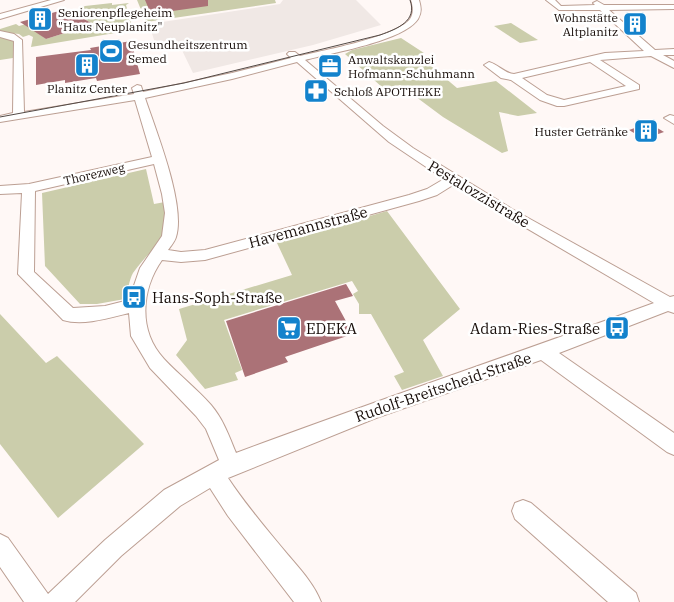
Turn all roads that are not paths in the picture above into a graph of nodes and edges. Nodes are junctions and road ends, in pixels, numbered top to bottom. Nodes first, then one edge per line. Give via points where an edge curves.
1 (60, 0) edge
2 (415, 0) edge
3 (550, 0) edge
4 (593, 0) edge
5 (666, 4) edge
6 (601, 6) junction
7 (407, 11) dead end
8 (674, 13) edge
9 (0, 17) edge
10 (0, 34) edge
11 (674, 52) edge
12 (652, 53) junction
13 (296, 57) junction
14 (592, 59) junction
15 (674, 64) edge
16 (489, 65) dead end
17 (514, 76) junction
18 (138, 92) junction
19 (0, 112) edge
20 (19, 112) junction
21 (0, 119) edge
22 (158, 159) junction
23 (453, 180) junction
24 (29, 188) junction
25 (0, 190) edge
26 (159, 254) junction
27 (672, 304) edge
28 (136, 305) junction
29 (543, 352) junction
30 (674, 445) edge
31 (222, 470) junction
32 (523, 511) dead end
33 (0, 546) edge
34 (39, 602) edge
35 (57, 602) edge
36 (309, 602) edge
37 (628, 602) edge

1 - 9 street
2 - 13 street via 418,10 415,19 398,31
3 - 6 street via 559,8
4 - 6 street
5 - 6 street
5 - 8 street
6 - 12 street
7 - 13 street via 397,23 379,32
10 - 20 street via 18,40
11 - 12 street
12 - 14 street
12 - 15 street
13 - 18 street
13 - 23 street, Pestalozzistraße via 369,122
14 - 17 street
14 - 17 street via 635,87 554,103
16 - 17 street via 504,76
18 - 20 street
18 - 22 street
19 - 20 street
20 - 21 street
22 - 24 street, Thorezweg
22 - 26 street via 172,213 169,237
23 - 26 street, Havemannstraße via 414,198 205,255 181,257
23 - 27 street, Pestalozzistraße
24 - 25 street, Thorezweg
24 - 28 street via 26,274 68,315 105,313
26 - 28 street via 138,290
27 - 29 street, Rudolf-Breitscheid-Straße
28 - 31 street via 140,336 148,352 203,410 212,424
29 - 30 street
29 - 31 street, Rudolf-Breitscheid-Straße via 400,401
31 - 35 street, Rudolf-Breitscheid-Straße via 172,498
31 - 36 street via 225,493
32 - 37 street
33 - 34 street

